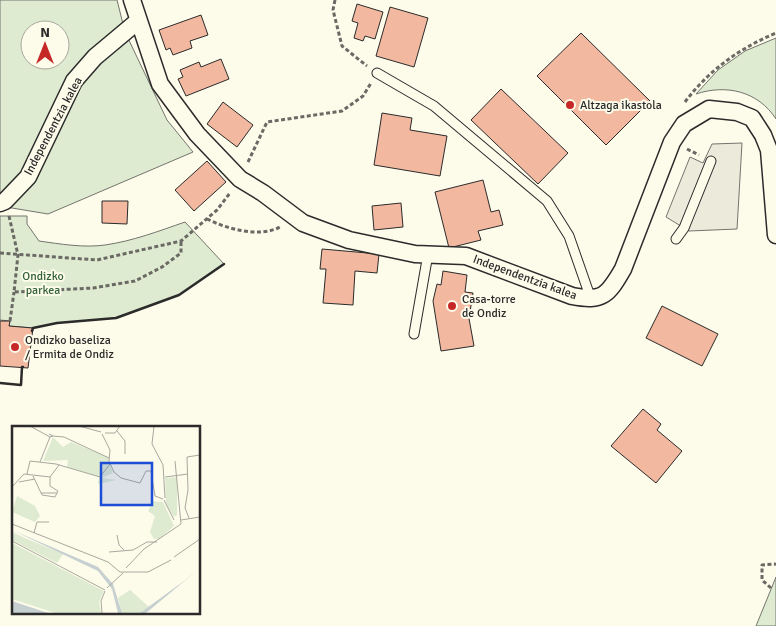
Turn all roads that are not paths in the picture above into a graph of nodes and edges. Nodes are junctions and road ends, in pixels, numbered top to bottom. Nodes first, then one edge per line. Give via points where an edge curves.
1 (132, 0) edge
2 (138, 22) junction
3 (377, 73) dead end
4 (711, 161) dead end
5 (6, 199) edge
6 (776, 235) edge
7 (676, 239) dead end
8 (428, 254) junction
9 (591, 299) junction
10 (414, 334) dead end

1 - 2 street, Independentzia kalea
2 - 5 street, Independentzia kalea via 95,57 74,81 28,177
2 - 8 street, Independentzia kalea via 160,84 197,134 240,179 303,223 349,240
3 - 9 lane via 434,106 547,201 569,236
4 - 7 lane via 684,228
6 - 9 street, Independentzia kalea via 769,150 763,135 752,118 737,112 709,109 684,124 672,142 623,269 604,295
8 - 9 street, Independentzia kalea via 466,256 572,296
8 - 10 lane

